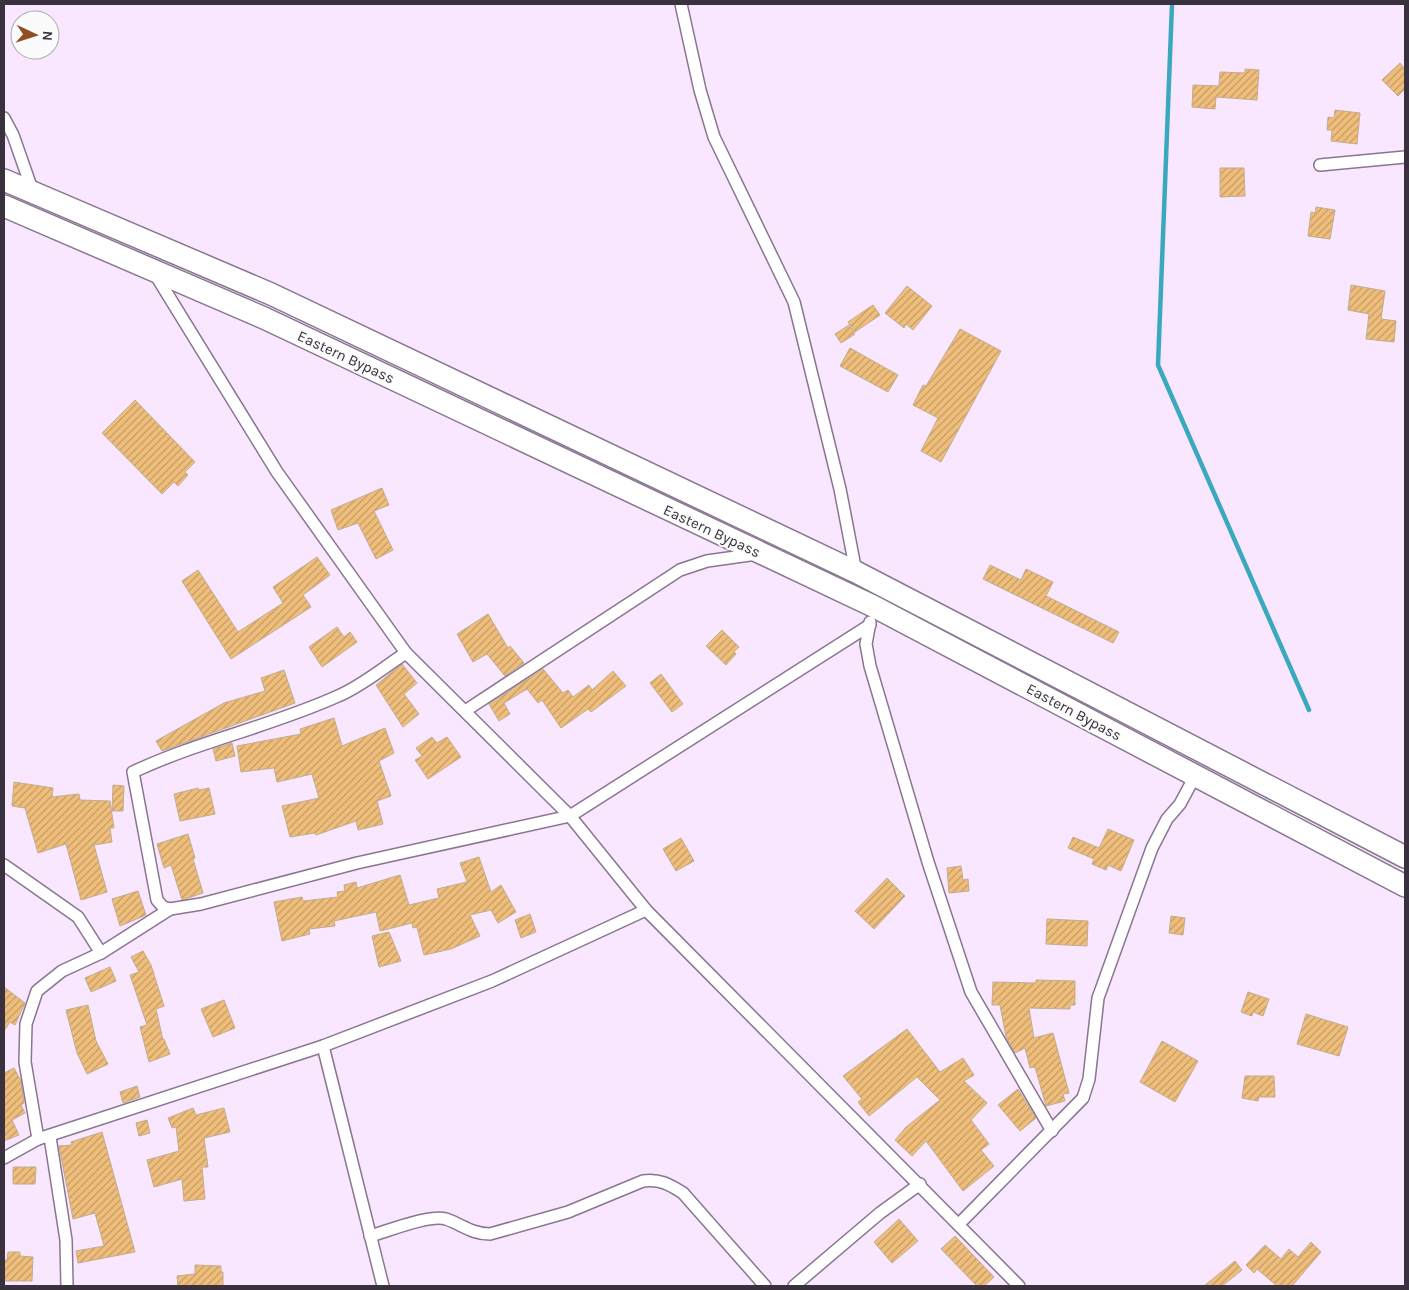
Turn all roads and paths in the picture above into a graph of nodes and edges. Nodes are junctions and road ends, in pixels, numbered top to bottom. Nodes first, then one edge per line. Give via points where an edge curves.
1 (681, 4) edge
2 (4, 118) edge
3 (1405, 157) edge
4 (1320, 165) dead end
5 (4, 180) edge
6 (34, 192) junction
7 (4, 206) edge
8 (151, 267) junction
9 (759, 553) junction
10 (856, 572) junction
11 (871, 616) junction
12 (406, 653) junction
13 (465, 711) junction
14 (1195, 776) junction
15 (570, 816) junction
16 (1405, 857) edge
17 (4, 865) edge
18 (1405, 886) edge
19 (170, 909) junction
20 (646, 910) junction
21 (101, 954) junction
22 (323, 1046) junction
23 (1052, 1131) junction
24 (50, 1137) junction
25 (38, 1139) junction
26 (4, 1158) edge
27 (920, 1184) junction
28 (959, 1224) junction
29 (370, 1236) junction
30 (67, 1286) edge
31 (383, 1286) edge
32 (765, 1286) edge
33 (794, 1286) edge
34 (1018, 1286) edge

1 - 10 street via 714,137 794,302 840,489
2 - 6 street via 14,135
3 - 4 street
5 - 6 highway, Eastern Bypass
6 - 10 highway, Eastern Bypass via 271,294
7 - 8 highway, Eastern Bypass
8 - 9 highway, Eastern Bypass
8 - 12 street via 277,472
9 - 11 highway, Eastern Bypass
9 - 13 street via 707,561 680,570
10 - 16 highway, Eastern Bypass
11 - 14 highway, Eastern Bypass
11 - 15 street
11 - 23 street via 866,644 870,666 928,862 971,992
12 - 13 street
12 - 19 street via 340,696 166,757 133,772 157,900 163,908
13 - 15 street
14 - 18 highway, Eastern Bypass
14 - 23 street via 1152,848 1098,998 1089,1079 1082,1098
15 - 19 street
15 - 20 street
17 - 21 street via 78,917
19 - 21 street
20 - 22 street via 492,981
20 - 27 street
21 - 25 street via 62,971 37,991 26,1024 25,1062
22 - 24 street
22 - 29 street
23 - 28 street
24 - 25 street
24 - 30 street via 66,1240
25 - 26 street
27 - 28 street
27 - 33 street via 880,1213
28 - 34 street
29 - 31 street
29 - 32 street via 432,1219 445,1219 477,1234 490,1234 568,1212 643,1181 656,1180 683,1193

